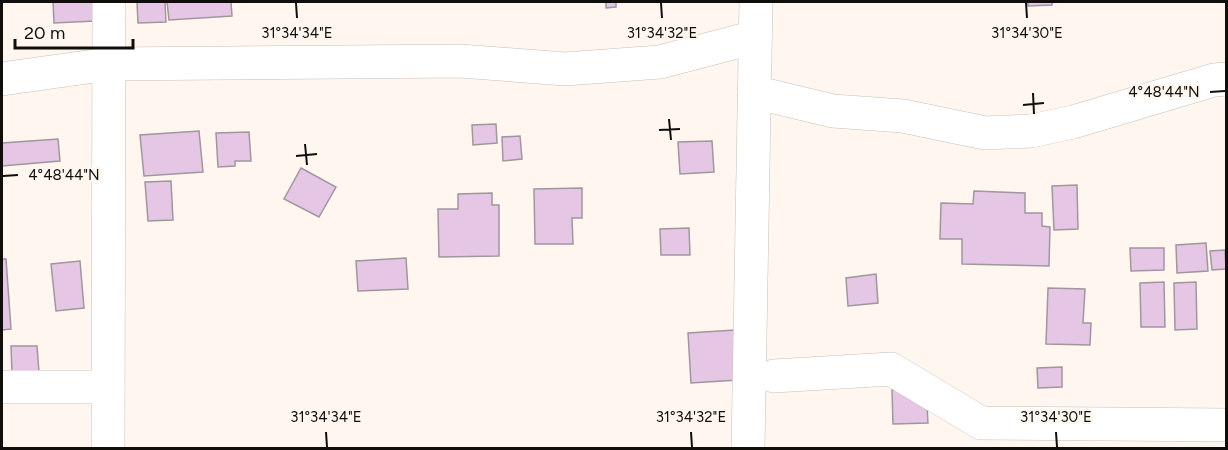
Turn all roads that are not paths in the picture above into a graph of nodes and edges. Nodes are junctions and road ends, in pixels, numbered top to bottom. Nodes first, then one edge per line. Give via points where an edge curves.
1 (109, 2) edge
2 (756, 2) edge
3 (755, 37) junction
4 (108, 64) junction
5 (2, 79) edge
6 (1227, 79) edge
7 (754, 93) junction
8 (774, 376) dead end
9 (2, 387) edge
10 (108, 387) junction
11 (1227, 425) edge
12 (108, 448) edge
13 (748, 448) edge

1 - 4 street
2 - 3 street
3 - 4 street via 660,62 565,69 459,61
3 - 7 street
4 - 5 street
4 - 10 street
6 - 7 street via 1031,132 986,133 903,116 833,111
7 - 13 street
8 - 11 street via 891,369 981,423
9 - 10 street
10 - 12 street

